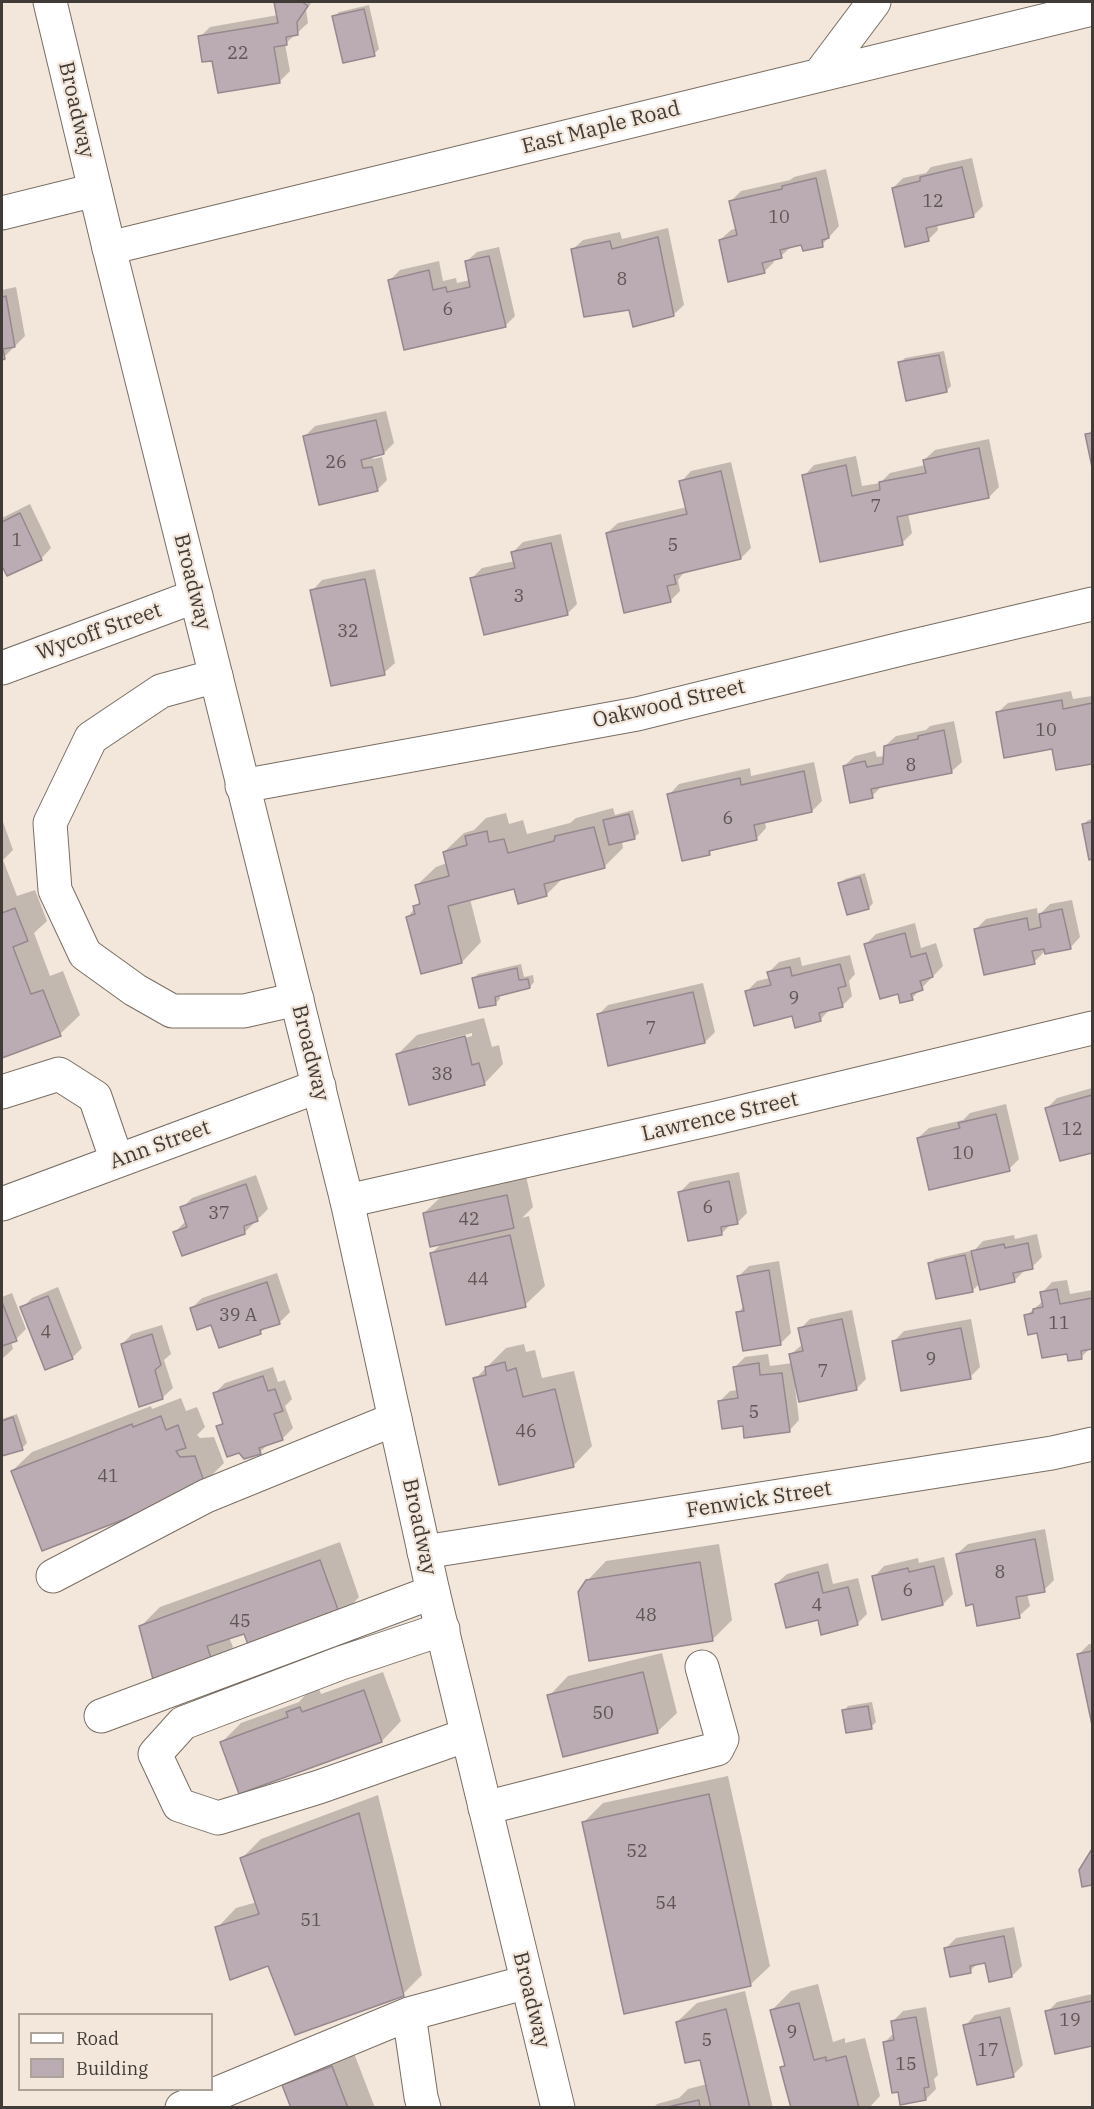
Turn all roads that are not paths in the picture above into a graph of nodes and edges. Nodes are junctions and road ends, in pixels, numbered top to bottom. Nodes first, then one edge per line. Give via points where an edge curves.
1 (50, 2) edge
2 (874, 2) edge
3 (1092, 9) edge
4 (820, 74) junction
5 (95, 190) junction
6 (2, 213) edge
7 (109, 248) junction
8 (196, 596) junction
9 (1092, 604) edge
10 (2, 668) edge
11 (216, 676) junction
12 (242, 786) junction
13 (297, 999) junction
14 (1092, 1028) edge
15 (319, 1086) junction
16 (2, 1092) edge
17 (117, 1161) junction
18 (347, 1201) junction
19 (2, 1204) edge
20 (395, 1419) junction
21 (1092, 1444) edge
22 (424, 1552) junction
23 (52, 1576) dead end
24 (433, 1592) junction
25 (443, 1629) junction
26 (702, 1667) dead end
27 (101, 1716) dead end
28 (467, 1735) junction
29 (485, 1809) junction
30 (527, 1982) junction
31 (409, 2014) junction
32 (182, 2108) edge
33 (424, 2108) edge
34 (558, 2108) edge

1 - 5 street, Broadway
2 - 4 street
3 - 4 street, East Maple Road
4 - 7 street, East Maple Road
5 - 6 street
5 - 7 street, Broadway
7 - 8 street, Broadway
8 - 10 street, Wycoff Street
8 - 11 street, Broadway
9 - 12 street, Oakwood Street via 638,714
11 - 12 street, Broadway
11 - 13 street via 160,691 91,738 50,823 55,890 85,954 172,1011 244,1011
12 - 13 street, Broadway
13 - 15 street, Broadway
14 - 18 street, Lawrence Street
15 - 17 street, Ann Street
15 - 18 street, Broadway
16 - 17 street via 59,1074 95,1097
17 - 19 street, Ann Street
18 - 20 street, Broadway
20 - 22 street, Broadway
20 - 23 street via 206,1496
21 - 22 street, Fenwick Street
22 - 24 street, Broadway
24 - 25 street, Broadway
24 - 27 street
25 - 28 street, Broadway
25 - 28 street via 183,1723 155,1754 179,1805 218,1818
26 - 29 street via 722,1740 717,1749
28 - 29 street, Broadway
29 - 30 street, Broadway
30 - 31 street
30 - 34 street, Broadway
31 - 32 street
31 - 33 street

